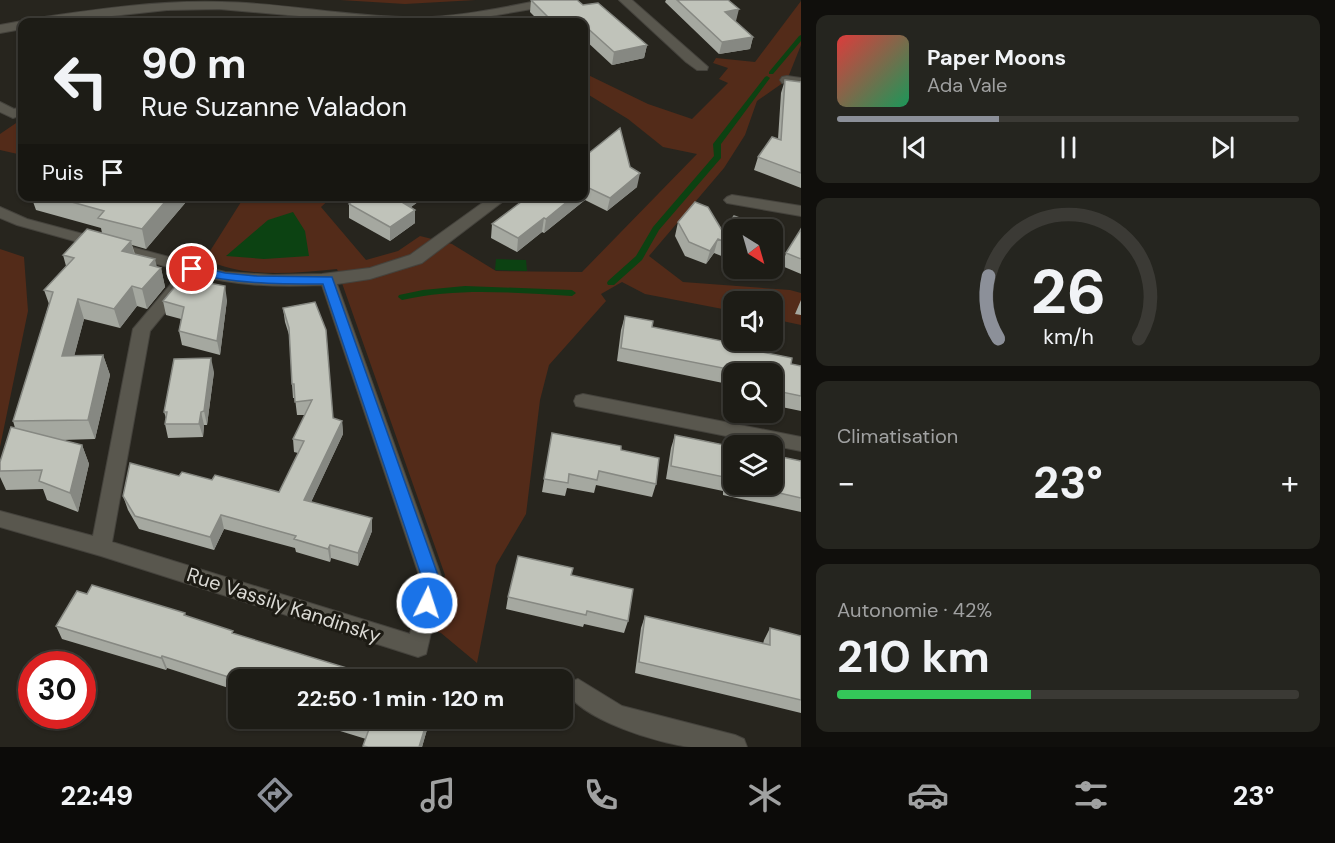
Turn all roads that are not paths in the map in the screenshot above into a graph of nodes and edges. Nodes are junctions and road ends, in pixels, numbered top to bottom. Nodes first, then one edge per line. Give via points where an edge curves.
1 (561, 0) edge
2 (625, 0) edge
3 (67, 18) edge
4 (352, 18) edge
5 (473, 18) edge
6 (18, 26) edge
7 (0, 29) edge
8 (702, 67) dead end
9 (0, 106) edge
10 (18, 113) edge
11 (0, 124) edge
12 (732, 200) dead end
13 (496, 201) edge
14 (801, 211) edge
15 (0, 213) edge
16 (192, 269) junction
17 (328, 280) junction
18 (583, 401) dead end
19 (801, 444) edge
20 (0, 519) edge
21 (102, 547) junction
22 (578, 690) dead end
23 (735, 747) edge

1 - 5 street
2 - 8 street
3 - 4 street via 141,8 211,5
6 - 7 street
9 - 10 street
10 - 11 street
12 - 14 street
13 - 17 street via 416,259 401,266
15 - 16 street
16 - 17 street via 257,280
16 - 21 street via 142,329
17 - 21 street, Rue Vassily Kandinsky via 432,581 418,647
18 - 19 street
20 - 21 street
22 - 23 street via 617,716

